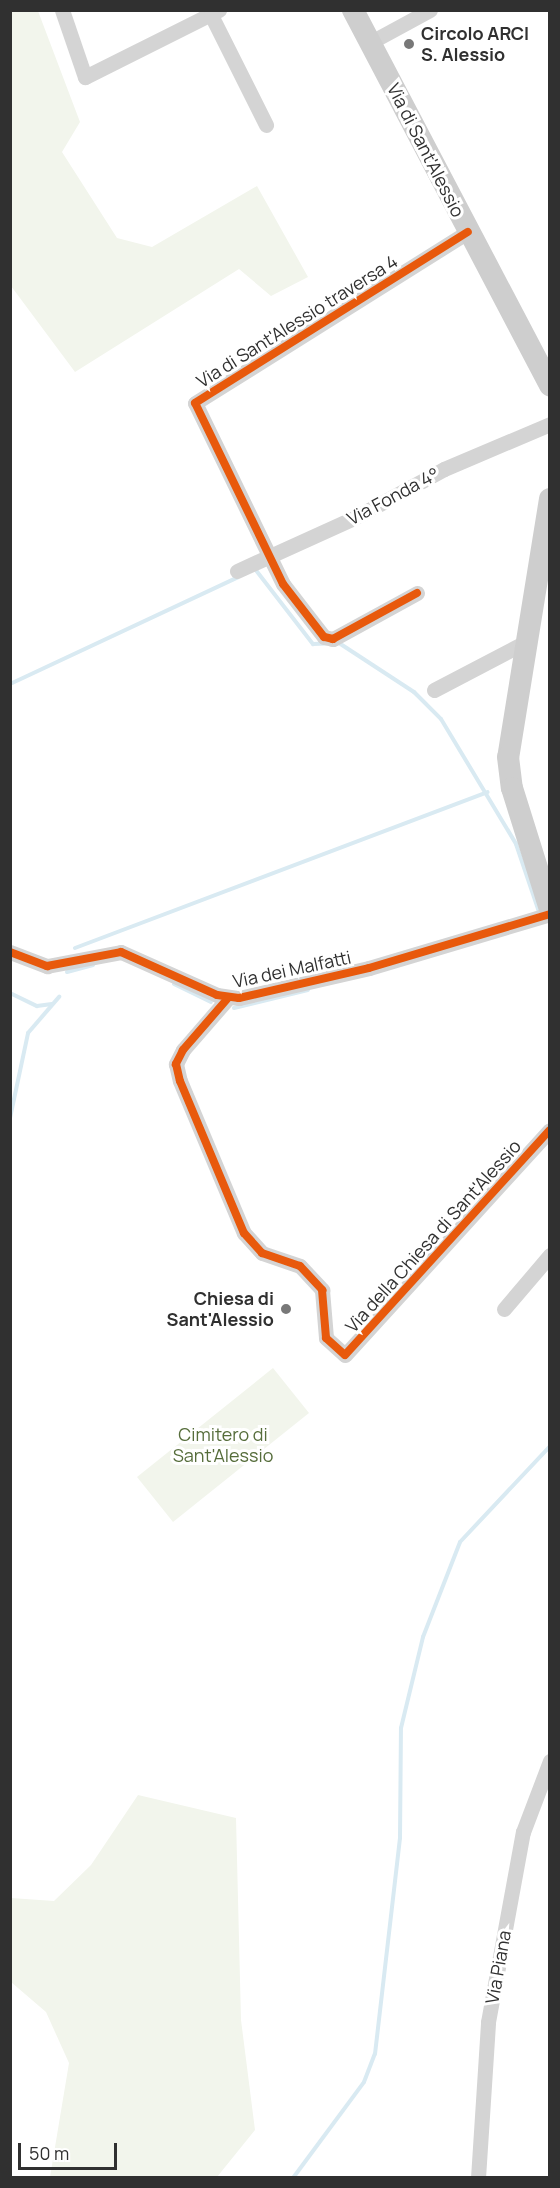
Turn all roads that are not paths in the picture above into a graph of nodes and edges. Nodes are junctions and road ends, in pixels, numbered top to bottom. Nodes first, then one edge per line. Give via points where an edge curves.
1 (62, 10) edge
2 (353, 10) edge
3 (430, 10) edge
4 (215, 13) edge
5 (371, 42) junction
6 (266, 125) dead end
7 (468, 232) junction
8 (549, 385) edge
9 (549, 424) edge
10 (549, 499) edge
11 (271, 556) junction
12 (237, 571) dead end
13 (417, 593) dead end
14 (524, 643) junction
15 (434, 690) dead end
16 (545, 914) edge
17 (10, 952) edge
18 (228, 998) junction
19 (549, 1130) edge
20 (549, 1255) edge
21 (504, 1309) dead end
22 (549, 1761) edge
23 (478, 2178) edge

1 - 4 street via 85,77
2 - 5 street, Via di Sant'Alessio
3 - 5 street
4 - 6 street
5 - 7 street, Via di Sant'Alessio
7 - 8 street, Via di Sant'Alessio
7 - 11 street, Via di Sant'Alessio traversa 4 via 195,403
9 - 11 street, Via Fonda 4° via 444,469
10 - 14 street
11 - 12 street, Via Fonda 4°
11 - 13 street via 311,624 337,636
14 - 15 street
14 - 16 street via 509,769
16 - 18 street, Via dei Malfatti via 369,968
17 - 18 street, Via dei Malfatti via 47,966 121,952
18 - 19 street, Via della Chiesa di Sant'Alessio via 183,1050 176,1064 180,1081 244,1233 262,1253 300,1266 322,1290 326,1338 345,1355
20 - 21 street
22 - 23 street, Via Piana via 523,1832 488,2022

